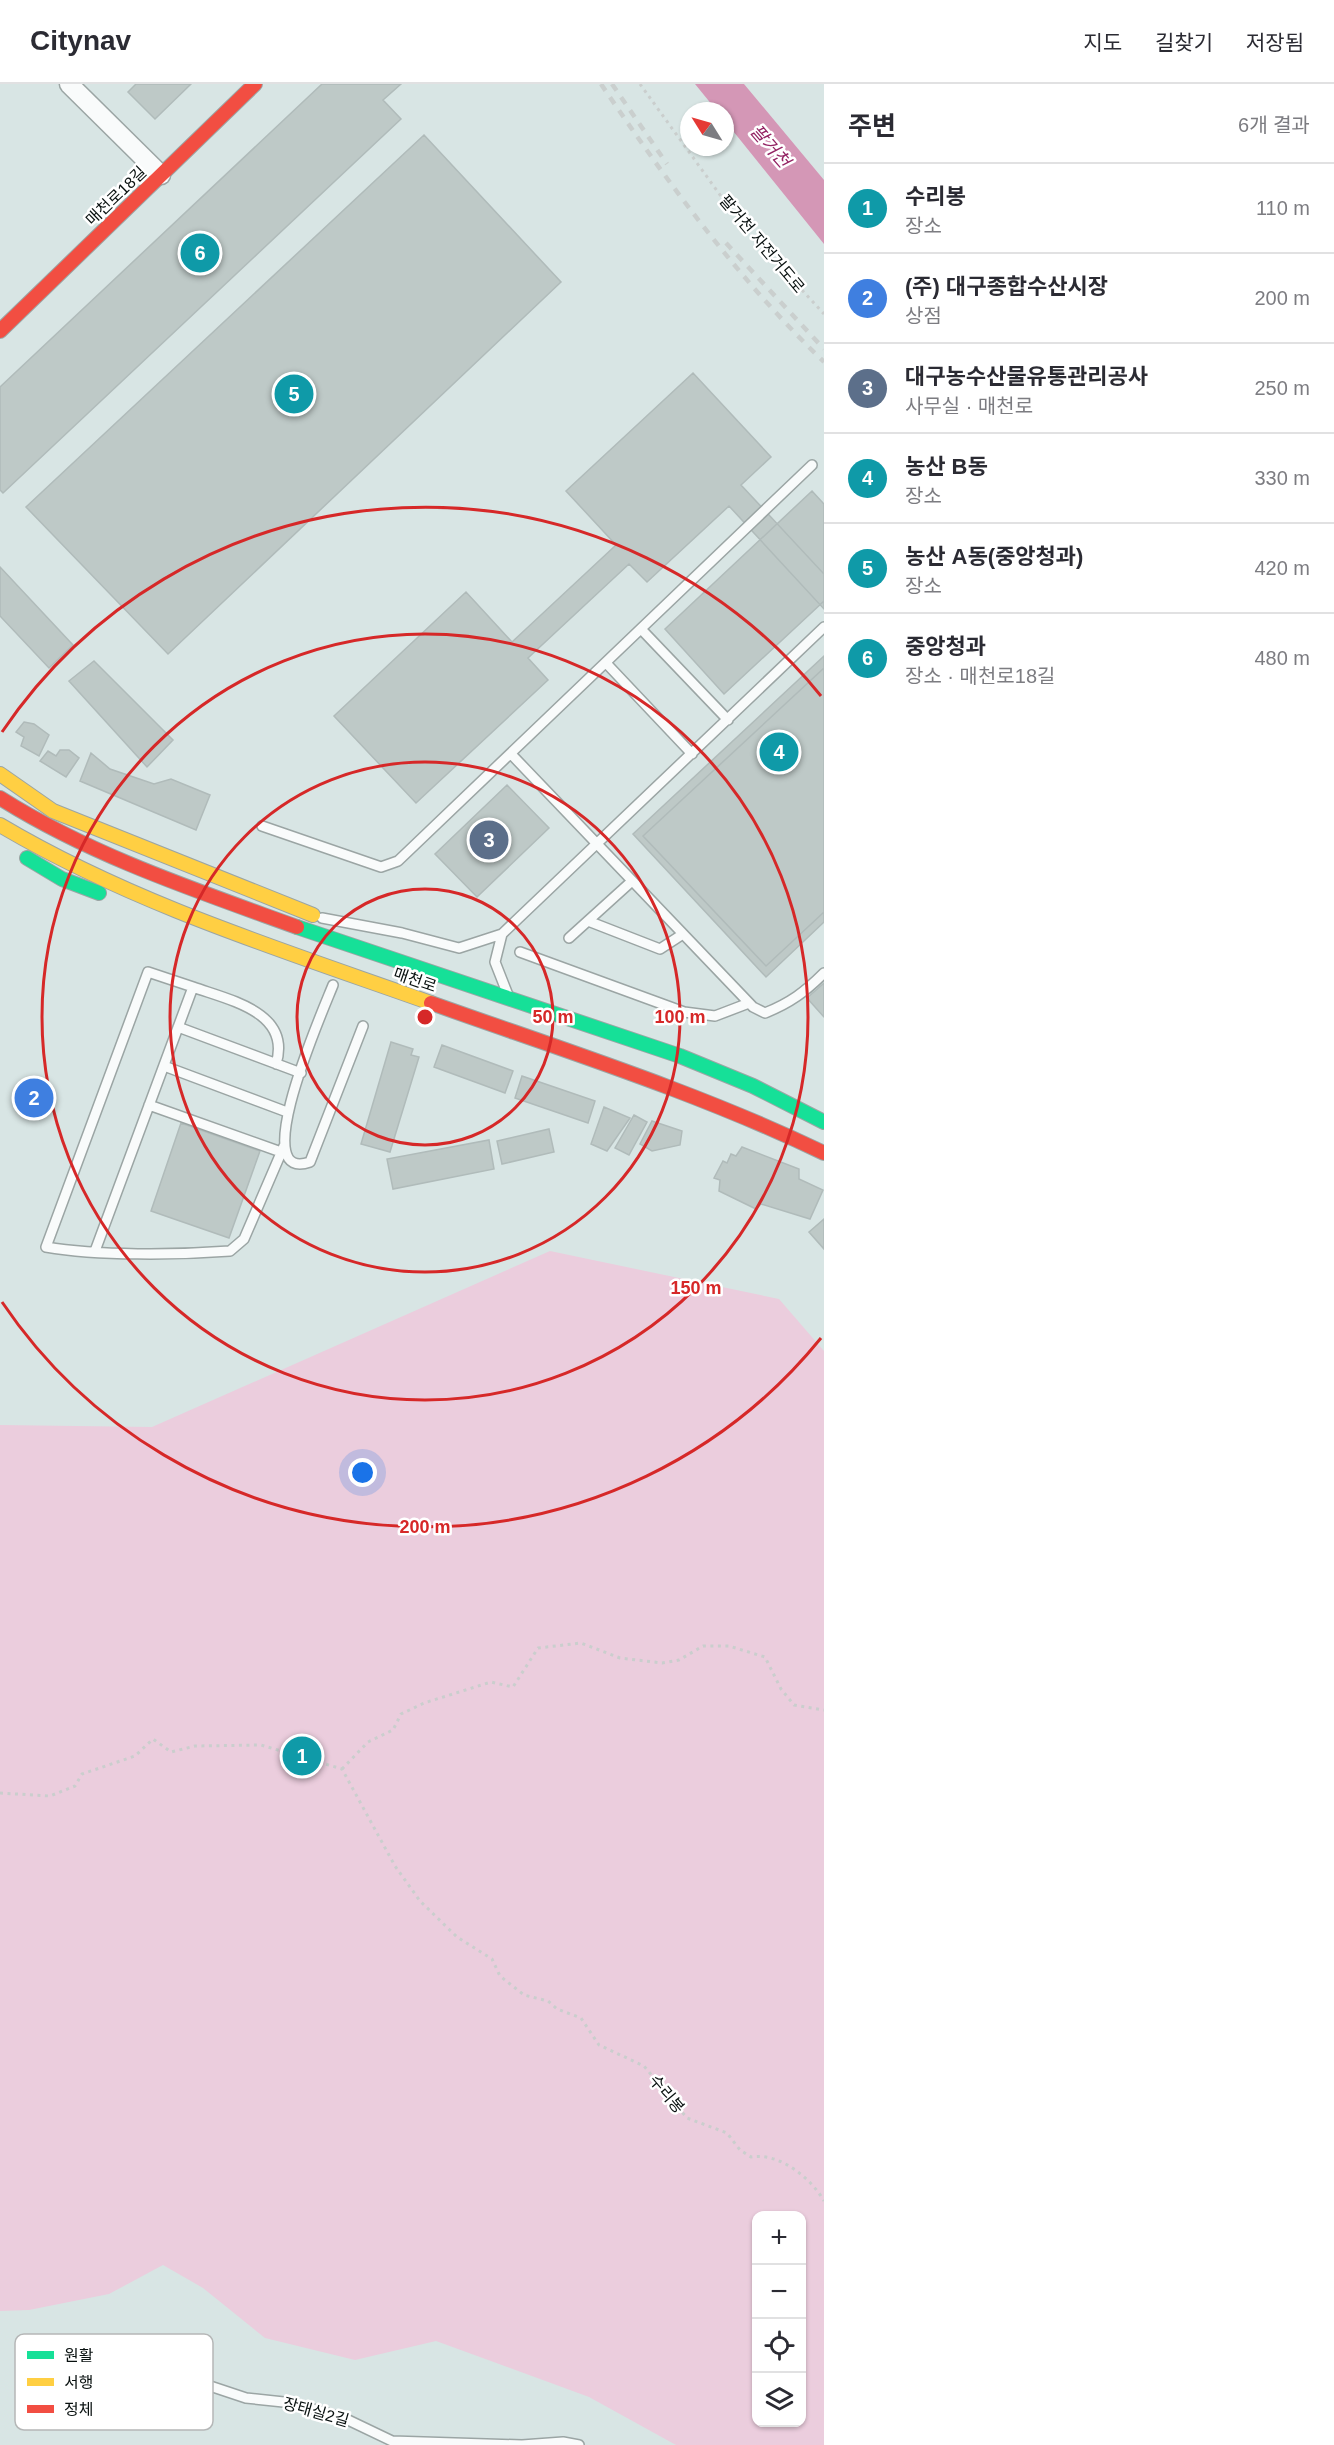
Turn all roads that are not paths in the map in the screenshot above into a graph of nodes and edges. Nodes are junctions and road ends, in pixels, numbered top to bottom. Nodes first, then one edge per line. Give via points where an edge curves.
1 (69, 84) edge
2 (255, 84) edge
3 (89, 90) edge
4 (161, 174) junction
5 (0, 331) edge
6 (812, 465) dead end
7 (824, 627) edge
8 (641, 629) junction
9 (606, 663) junction
10 (728, 720) junction
11 (511, 754) junction
12 (692, 754) junction
13 (0, 774) edge
14 (0, 798) edge
15 (0, 825) edge
16 (262, 826) dead end
17 (597, 844) junction
18 (15, 851) dead end
19 (632, 881) junction
20 (322, 918) junction
21 (588, 921) junction
22 (501, 934) junction
23 (683, 934) junction
24 (569, 938) dead end
25 (520, 952) dead end
26 (377, 956) junction
27 (258, 957) dead end
28 (824, 973) edge
29 (367, 981) junction
30 (328, 983) joint
31 (193, 987) junction
32 (510, 1000) junction
33 (749, 1003) junction
34 (363, 1026) dead end
35 (178, 1027) junction
36 (276, 1064) junction
37 (164, 1066) junction
38 (301, 1073) junction
39 (766, 1089) junction
40 (812, 1100) dead end
41 (149, 1105) junction
42 (287, 1112) junction
43 (824, 1122) edge
44 (795, 1138) junction
45 (282, 1149) junction
46 (824, 1153) edge
47 (824, 1162) edge
48 (95, 1251) junction
49 (213, 2387) edge
50 (579, 2445) edge

1 - 3 street
2 - 4 main road, 매천로18길
3 - 4 street
4 - 5 main road, 매천로18길
6 - 8 lane
7 - 10 lane
8 - 9 lane
8 - 10 lane
9 - 11 lane
9 - 12 lane
10 - 12 lane
11 - 16 lane via 398,861 381,867
11 - 17 lane
12 - 17 lane
13 - 20 main road via 53,811
14 - 26 main road, 매천로 via 33,820 114,859
15 - 29 main road, 매천로 via 91,872 170,906
17 - 19 lane
17 - 22 lane
18 - 27 main road via 62,879
19 - 21 lane
19 - 23 lane
20 - 22 lane via 459,948
20 - 26 main road via 347,928
21 - 23 lane via 660,949
21 - 24 lane
22 - 32 lane via 495,962
23 - 33 lane
25 - 33 lane via 684,1012 715,1016
26 - 32 main road, 매천로
28 - 33 lane via 786,1005 765,1013
29 - 30 main road
29 - 44 main road, 매천로 via 676,1087
30 - 38 lane
31 - 35 lane
31 - 36 lane via 266,1018 277,1033 280,1051
31 - 48 lane via 148,972 46,1247
32 - 39 main road, 매천로 via 690,1059
34 - 45 lane via 310,1162 292,1163
35 - 36 lane
35 - 37 lane
36 - 38 lane
37 - 41 lane
37 - 42 lane
38 - 42 lane
39 - 40 main road
39 - 43 main road, 매천로
41 - 45 lane
41 - 48 lane
42 - 45 lane
44 - 46 main road, 매천로
44 - 47 main road
45 - 48 lane via 244,1239 230,1251
49 - 50 lane, 장태실2길 via 246,2398 294,2403 346,2419 392,2441

